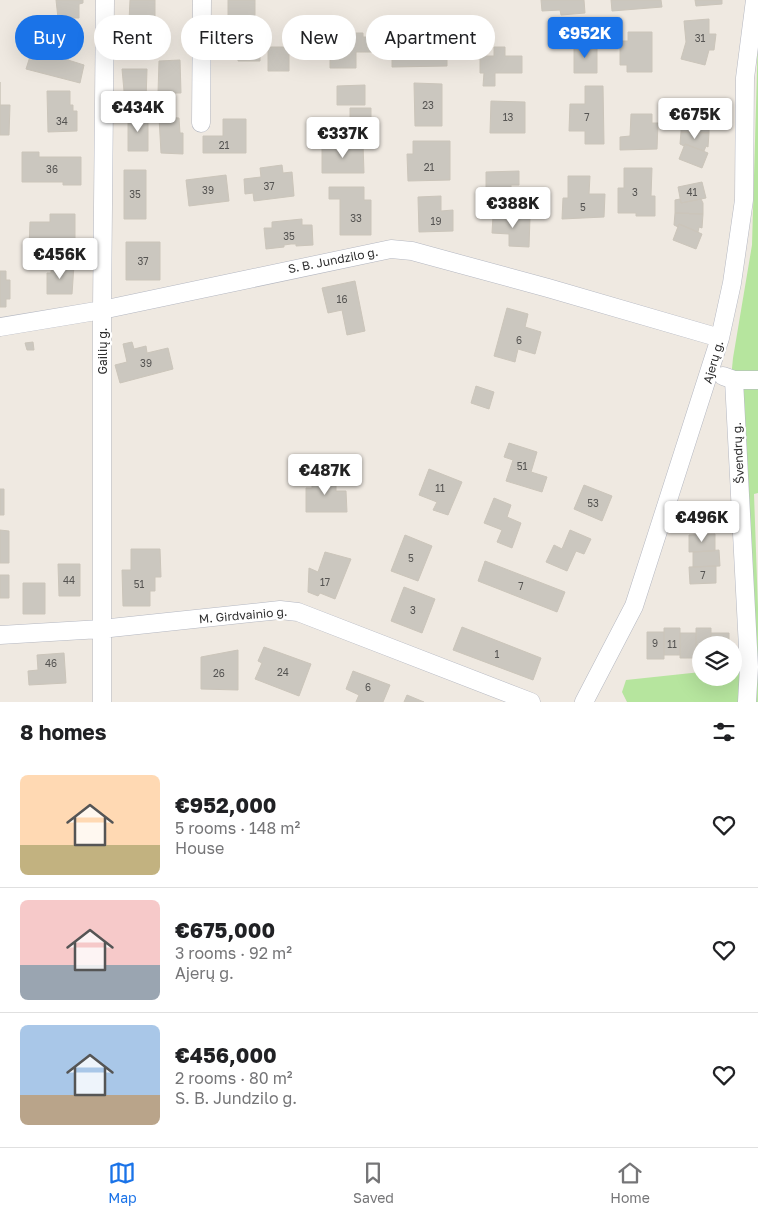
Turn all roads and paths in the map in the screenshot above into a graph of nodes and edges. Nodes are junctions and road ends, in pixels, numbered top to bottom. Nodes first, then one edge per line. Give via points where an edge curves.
1 (106, 0) edge
2 (202, 0) edge
3 (756, 0) edge
4 (201, 123) dead end
5 (752, 164) edge
6 (102, 310) junction
7 (0, 327) edge
8 (720, 338) junction
9 (712, 370) junction
10 (734, 380) junction
11 (758, 380) edge
12 (751, 584) edge
13 (102, 629) junction
14 (0, 635) edge
15 (749, 667) junction
16 (758, 683) edge
17 (102, 702) edge
18 (531, 702) edge
19 (584, 702) edge
20 (747, 702) edge

1 - 6 street, Gailių g.
2 - 4 street
3 - 5 street, Ajerų g. via 745,78
5 - 8 street, Ajerų g.
6 - 7 street, S. B. Jundzilo g.
6 - 8 street, S. B. Jundzilo g. via 391,249 412,251 539,285
6 - 13 street, Gailių g.
8 - 9 street, Ajerų g.
9 - 10 street
9 - 19 street, Ajerų g. via 634,606
10 - 11 street
10 - 12 street, Švendrų g.
12 - 15 street, Švendrų g.
13 - 14 street, M. Girdvainio g.
13 - 17 street, Gailių g.
13 - 18 street, M. Girdvainio g. via 280,610 298,612
15 - 16 street, Švendrų g.
15 - 20 street

